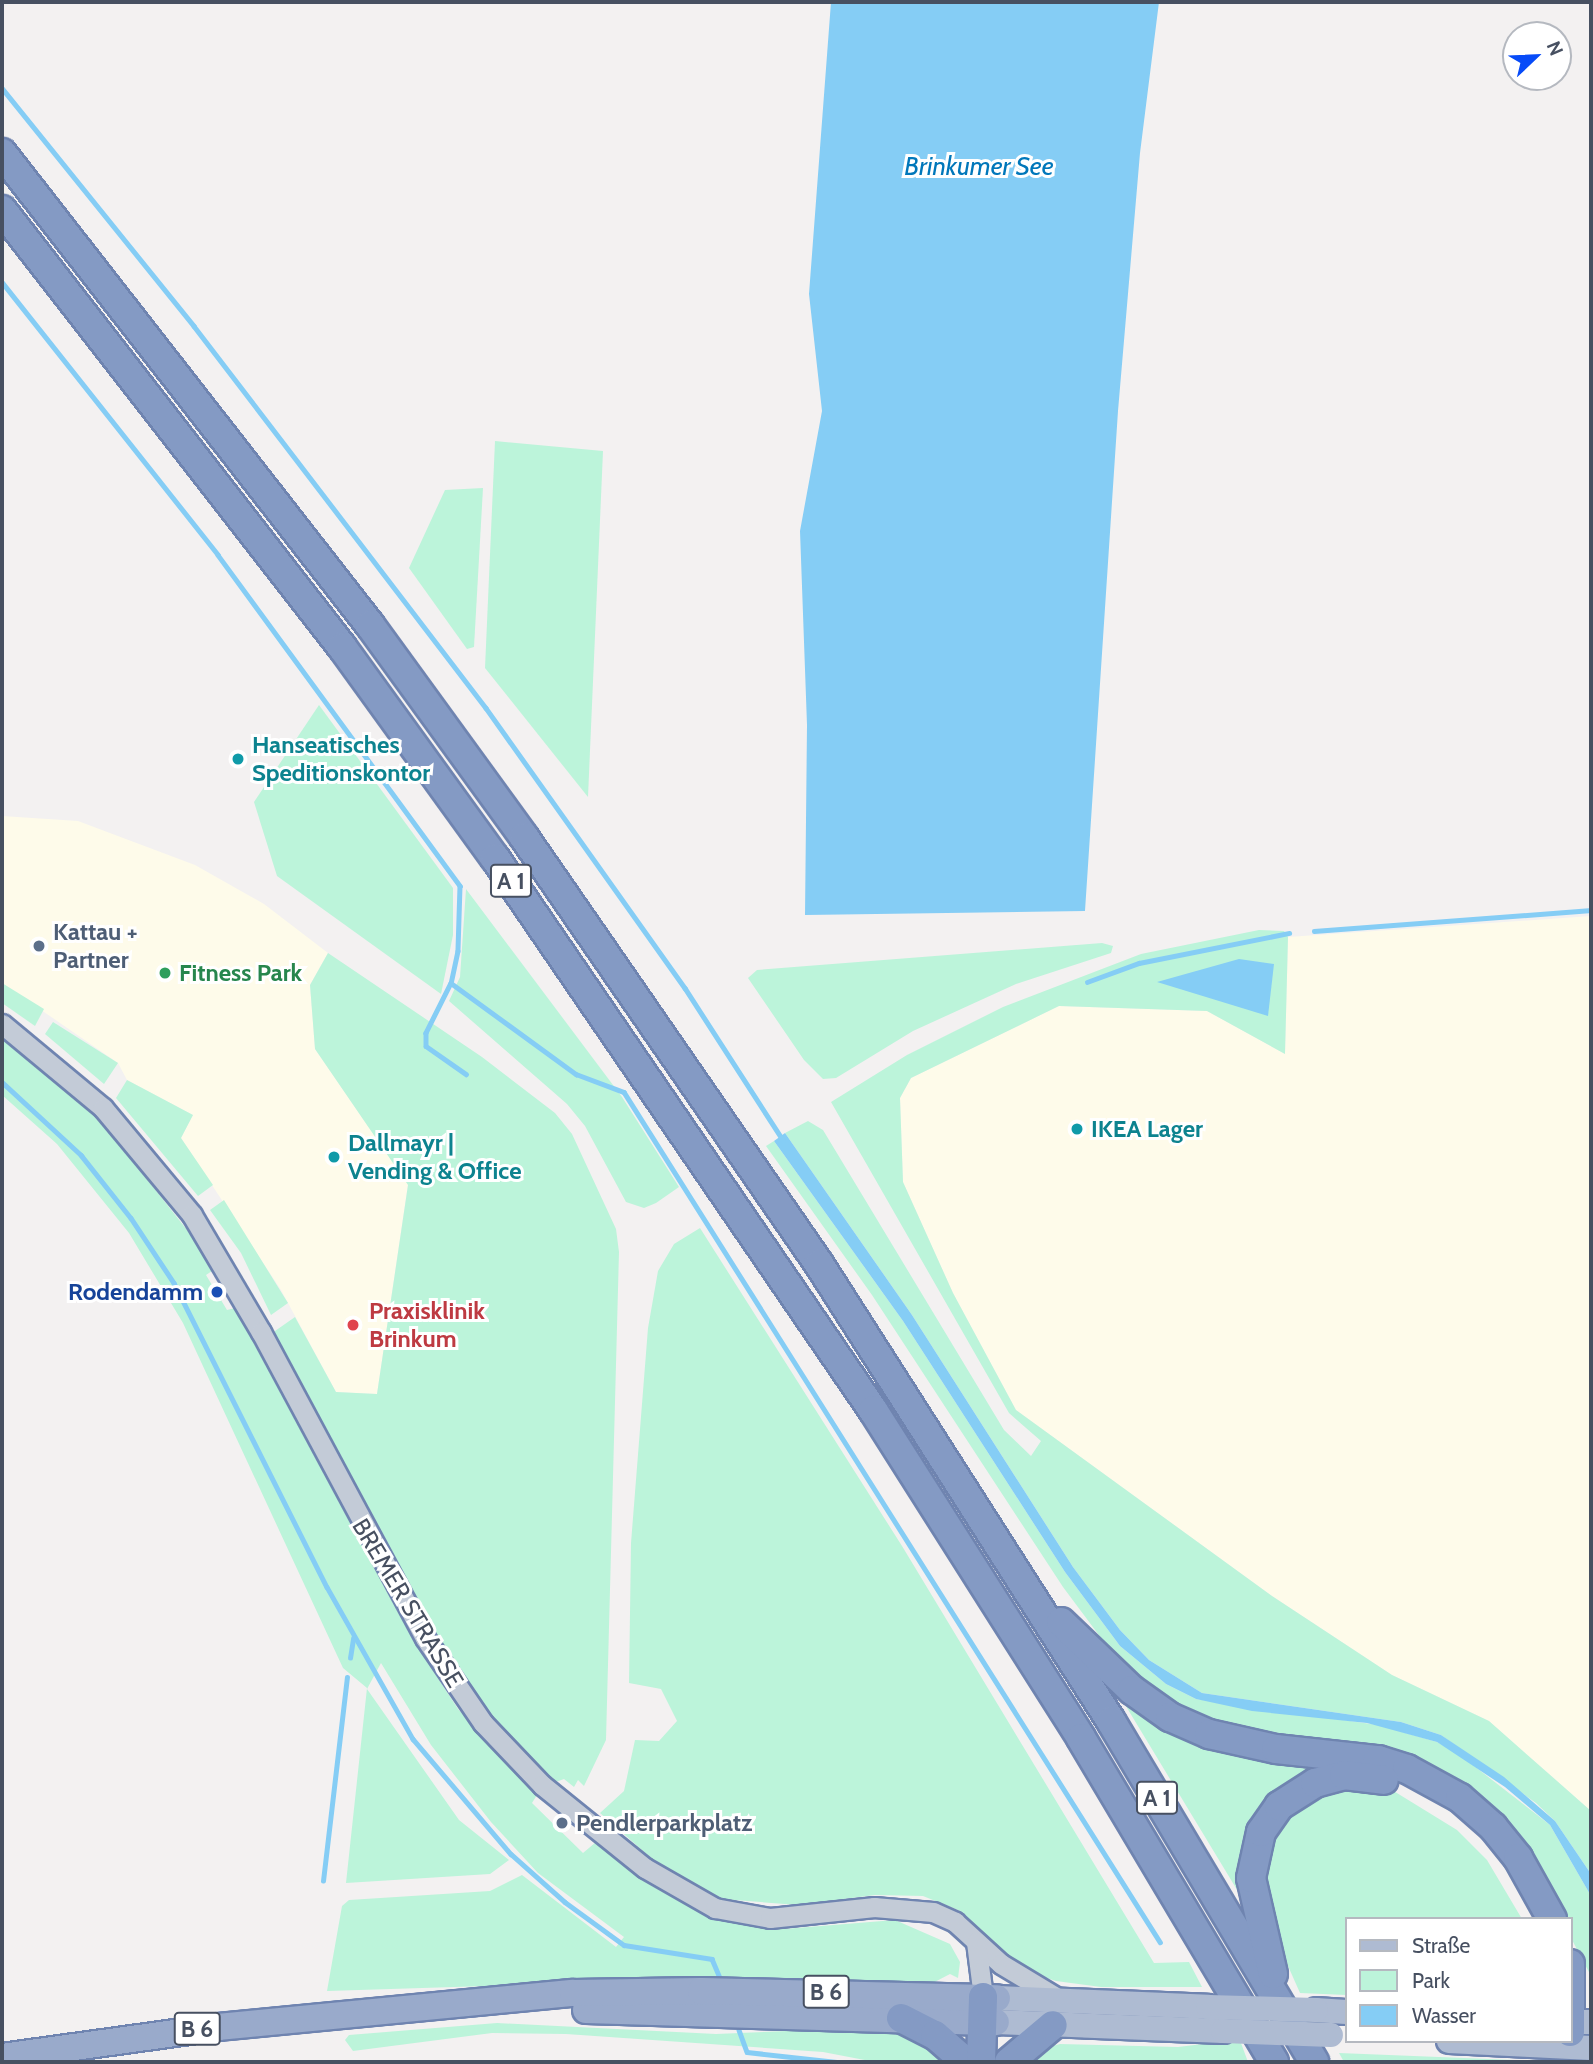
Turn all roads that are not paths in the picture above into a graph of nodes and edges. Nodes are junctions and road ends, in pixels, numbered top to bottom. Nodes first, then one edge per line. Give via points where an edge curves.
1 (2, 153) edge
2 (2, 210) edge
3 (2, 1024) edge
4 (1031, 1594) junction
5 (1540, 1917) edge
6 (983, 1948) junction
7 (1572, 1966) edge
8 (1591, 1990) edge
9 (1572, 1992) edge
10 (500, 2003) junction
11 (1280, 2004) junction
12 (990, 2009) junction
13 (1058, 2012) junction
14 (1344, 2012) edge
15 (901, 2018) junction
16 (1575, 2034) edge
17 (1339, 2036) edge
18 (2, 2057) edge
19 (966, 2062) edge
20 (981, 2062) edge
21 (995, 2062) edge
22 (1009, 2062) edge
23 (1274, 2062) edge
24 (1314, 2062) edge

1 - 4 highway, A 1 via 353,603 524,837 819,1264
2 - 23 highway, A 1 via 334,636 495,858 880,1422 1082,1738
3 - 6 street, BREMER STRASSE via 103,1108 191,1215 261,1332 418,1627 483,1723 542,1785 645,1868 715,1908 792,1918 907,1907 949,1918
4 - 5 highway via 1132,1690 1170,1717 1209,1734 1276,1749 1378,1760 1407,1769 1460,1798 1493,1827 1518,1858
4 - 11 highway, A 1
5 - 11 highway via 1493,1850 1461,1818 1429,1797 1370,1776 1344,1775 1315,1783 1288,1798 1271,1815 1252,1863 1253,1896
6 - 12 street
6 - 13 street, BREMER STRASSE
7 - 8 highway
9 - 16 highway
10 - 12 highway, B 6 via 573,1993 701,1991
10 - 15 highway, B 6
10 - 18 highway, B 6 via 318,2016
11 - 24 highway, A 1
12 - 13 main road, B 6
12 - 15 highway, B 6
12 - 20 highway
12 - 21 highway
13 - 14 main road, B 6, bridge via 1208,2007
13 - 17 main road, B 6, bridge via 1223,2031
13 - 22 highway
15 - 19 highway via 935,2035

